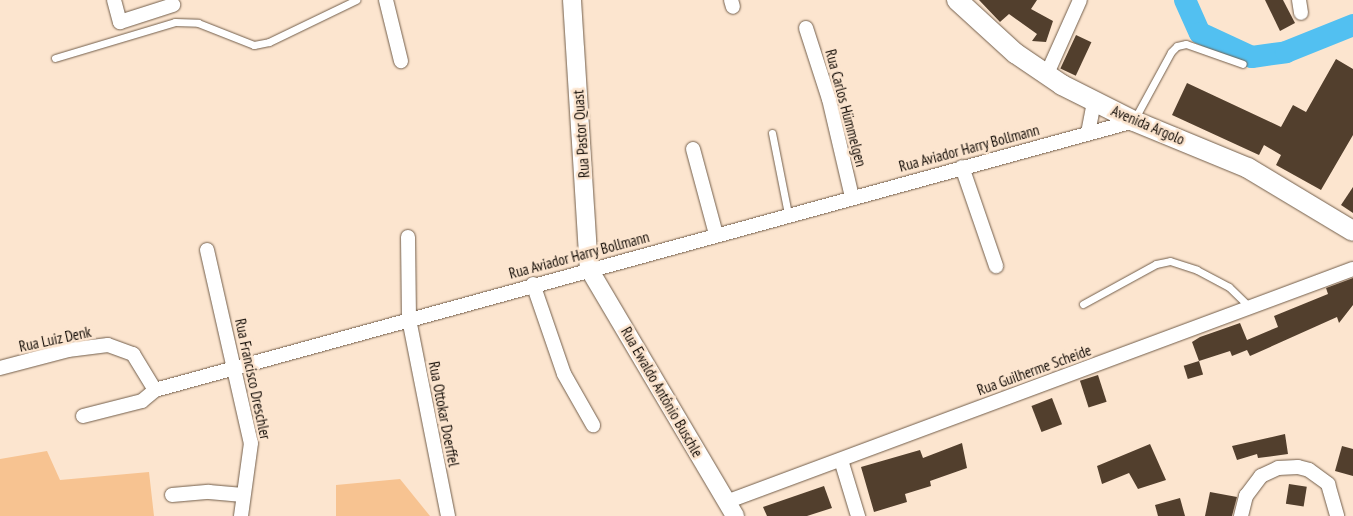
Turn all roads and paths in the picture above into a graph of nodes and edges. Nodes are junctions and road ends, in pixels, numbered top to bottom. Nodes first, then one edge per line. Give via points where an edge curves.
1 (114, 0) edge
2 (356, 0) edge
3 (386, 0) edge
4 (572, 0) edge
5 (957, 0) edge
6 (1080, 0) edge
7 (174, 5) dead end
8 (120, 22) junction
9 (806, 28) dead end
10 (124, 37) junction
11 (55, 58) dead end
12 (402, 61) dead end
13 (1243, 64) dead end
14 (1046, 76) junction
15 (1094, 102) junction
16 (1134, 121) junction
17 (772, 133) dead end
18 (1088, 133) junction
19 (693, 149) dead end
20 (962, 167) junction
21 (852, 197) junction
22 (788, 214) junction
23 (1353, 231) edge
24 (716, 234) junction
25 (408, 237) dead end
26 (207, 250) dead end
27 (996, 266) dead end
28 (589, 268) junction
29 (1353, 269) edge
30 (533, 284) junction
31 (1083, 304) dead end
32 (1251, 307) junction
33 (409, 319) junction
34 (0, 368) edge
35 (234, 368) junction
36 (155, 390) junction
37 (82, 416) dead end
38 (593, 425) dead end
39 (841, 460) junction
40 (172, 495) dead end
41 (244, 495) junction
42 (731, 509) edge
43 (241, 516) edge
44 (448, 516) edge
45 (858, 516) edge
46 (1241, 516) edge
47 (1337, 516) edge

1 - 8 street
2 - 10 lane via 269,42 254,46 198,23 175,22
3 - 12 street
4 - 28 street, Rua Pastor Quast
5 - 14 main road, Avenida Argolo via 996,37
6 - 14 street
7 - 8 street
8 - 10 lane
9 - 21 street, Rua Carlos Hümmelgen via 829,99
10 - 11 lane
13 - 16 lane via 1186,44 1177,46
14 - 15 main road, Avenida Argolo
15 - 16 main road, Avenida Argolo
15 - 18 street
16 - 18 street, Rua Aviador Harry Bollmann
16 - 23 main road, Avenida Argolo via 1248,168
17 - 22 lane
18 - 20 street, Rua Aviador Harry Bollmann
19 - 24 street
20 - 21 street, Rua Aviador Harry Bollmann
20 - 27 street
21 - 22 street, Rua Aviador Harry Bollmann
22 - 24 street, Rua Aviador Harry Bollmann
24 - 28 street, Rua Aviador Harry Bollmann
25 - 33 street, Rua Ottokar Doerffel
26 - 35 street, Rua Francisco Dreschler
28 - 30 street, Rua Aviador Harry Bollmann
28 - 42 street, Rua Ewaldo Antônio Buschle
29 - 32 street, Rua Guilherme Scheide
30 - 33 street, Rua Aviador Harry Bollmann
30 - 38 street via 564,374
31 - 32 lane via 1156,264 1170,261 1229,287
32 - 39 street, Rua Guilherme Scheide
33 - 35 street, Rua Aviador Harry Bollmann
33 - 44 street, Rua Ottokar Doerffel
34 - 36 street, Rua Luiz Denk via 68,350 108,345 133,354
35 - 36 street, Rua Aviador Harry Bollmann
35 - 41 street, Rua Francisco Dreschler via 251,443
36 - 37 street, Rua Aviador Harry Bollmann via 142,402
39 - 42 street, Rua Guilherme Scheide
39 - 45 street
40 - 41 street via 209,492
41 - 43 street, Rua Francisco Dreschler
46 - 47 street via 1246,496 1261,476 1278,468 1298,467 1309,470 1328,484

